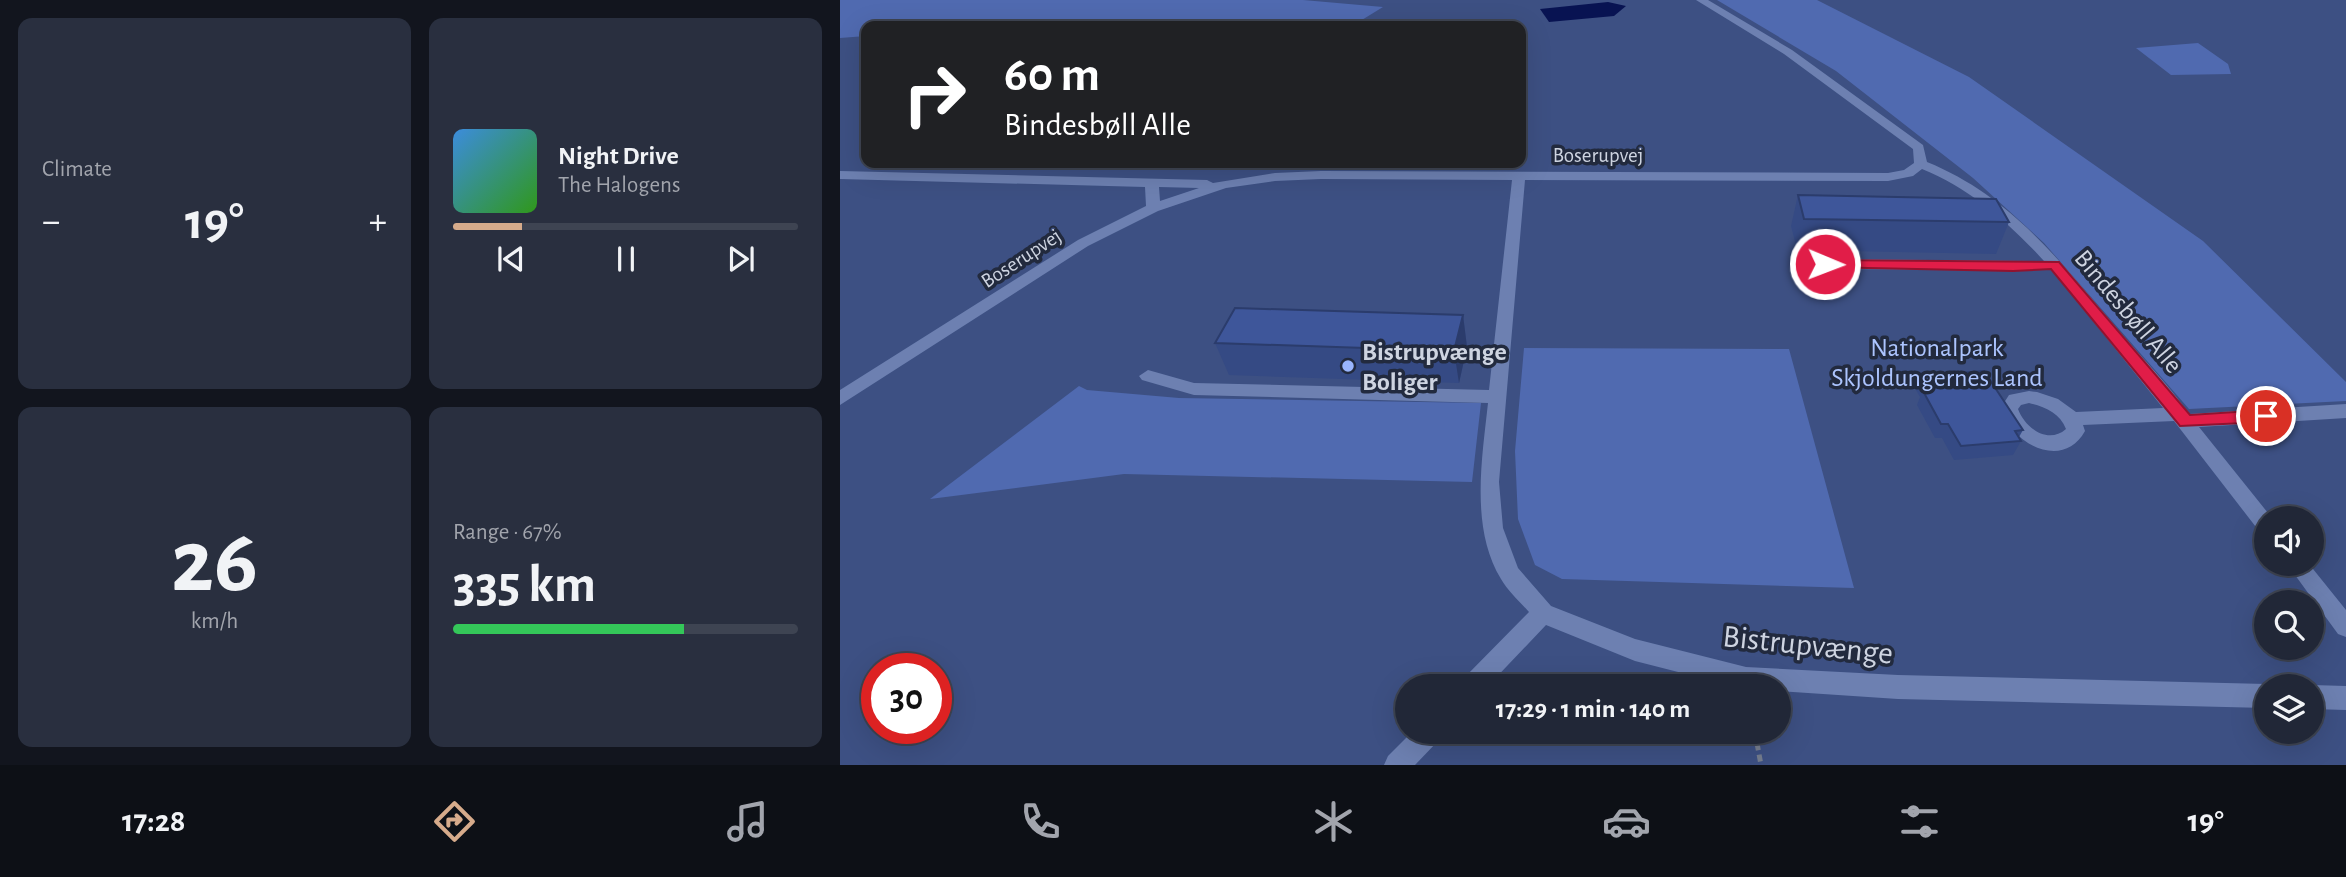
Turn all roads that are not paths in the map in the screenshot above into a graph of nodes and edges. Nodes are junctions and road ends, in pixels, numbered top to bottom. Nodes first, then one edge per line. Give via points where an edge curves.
1 (1701, 0) edge
2 (1921, 164) junction
3 (840, 175) edge
4 (1519, 175) junction
5 (1152, 183) junction
6 (1224, 184) junction
7 (1153, 208) junction
8 (1825, 264) dead end
9 (2055, 264) junction
10 (1148, 376) dead end
11 (1498, 397) junction
12 (840, 399) edge
13 (2346, 411) edge
14 (2182, 418) junction
15 (2073, 419) dead end
16 (2254, 510) edge
17 (2306, 576) edge
18 (1542, 613) junction
19 (2346, 627) edge
20 (1484, 674) edge
21 (2254, 696) edge
22 (2324, 697) edge
23 (2346, 698) edge
24 (1417, 744) edge
25 (1397, 765) edge

1 - 2 street via 1788,52 1919,148
2 - 4 street, Boserupvej via 1908,173 1888,177
2 - 9 street, Bindesbøll Alle via 1996,204
3 - 5 street
4 - 6 street, Boserupvej via 1321,175
4 - 11 street, Bistrupvænge
5 - 6 street
5 - 7 street
6 - 7 street, Boserupvej
7 - 12 street, Boserupvej via 1083,243
8 - 9 street
9 - 14 street, Bindesbøll Alle
10 - 11 street via 1194,388
11 - 18 street, Bistrupvænge via 1489,482 1493,528 1509,573
13 - 14 street
14 - 15 street
14 - 16 street, Bindesbøll Alle
17 - 19 street
18 - 20 street
18 - 21 street, Bistrupvænge via 1635,650 1746,678 1898,687
22 - 23 street
24 - 25 street

